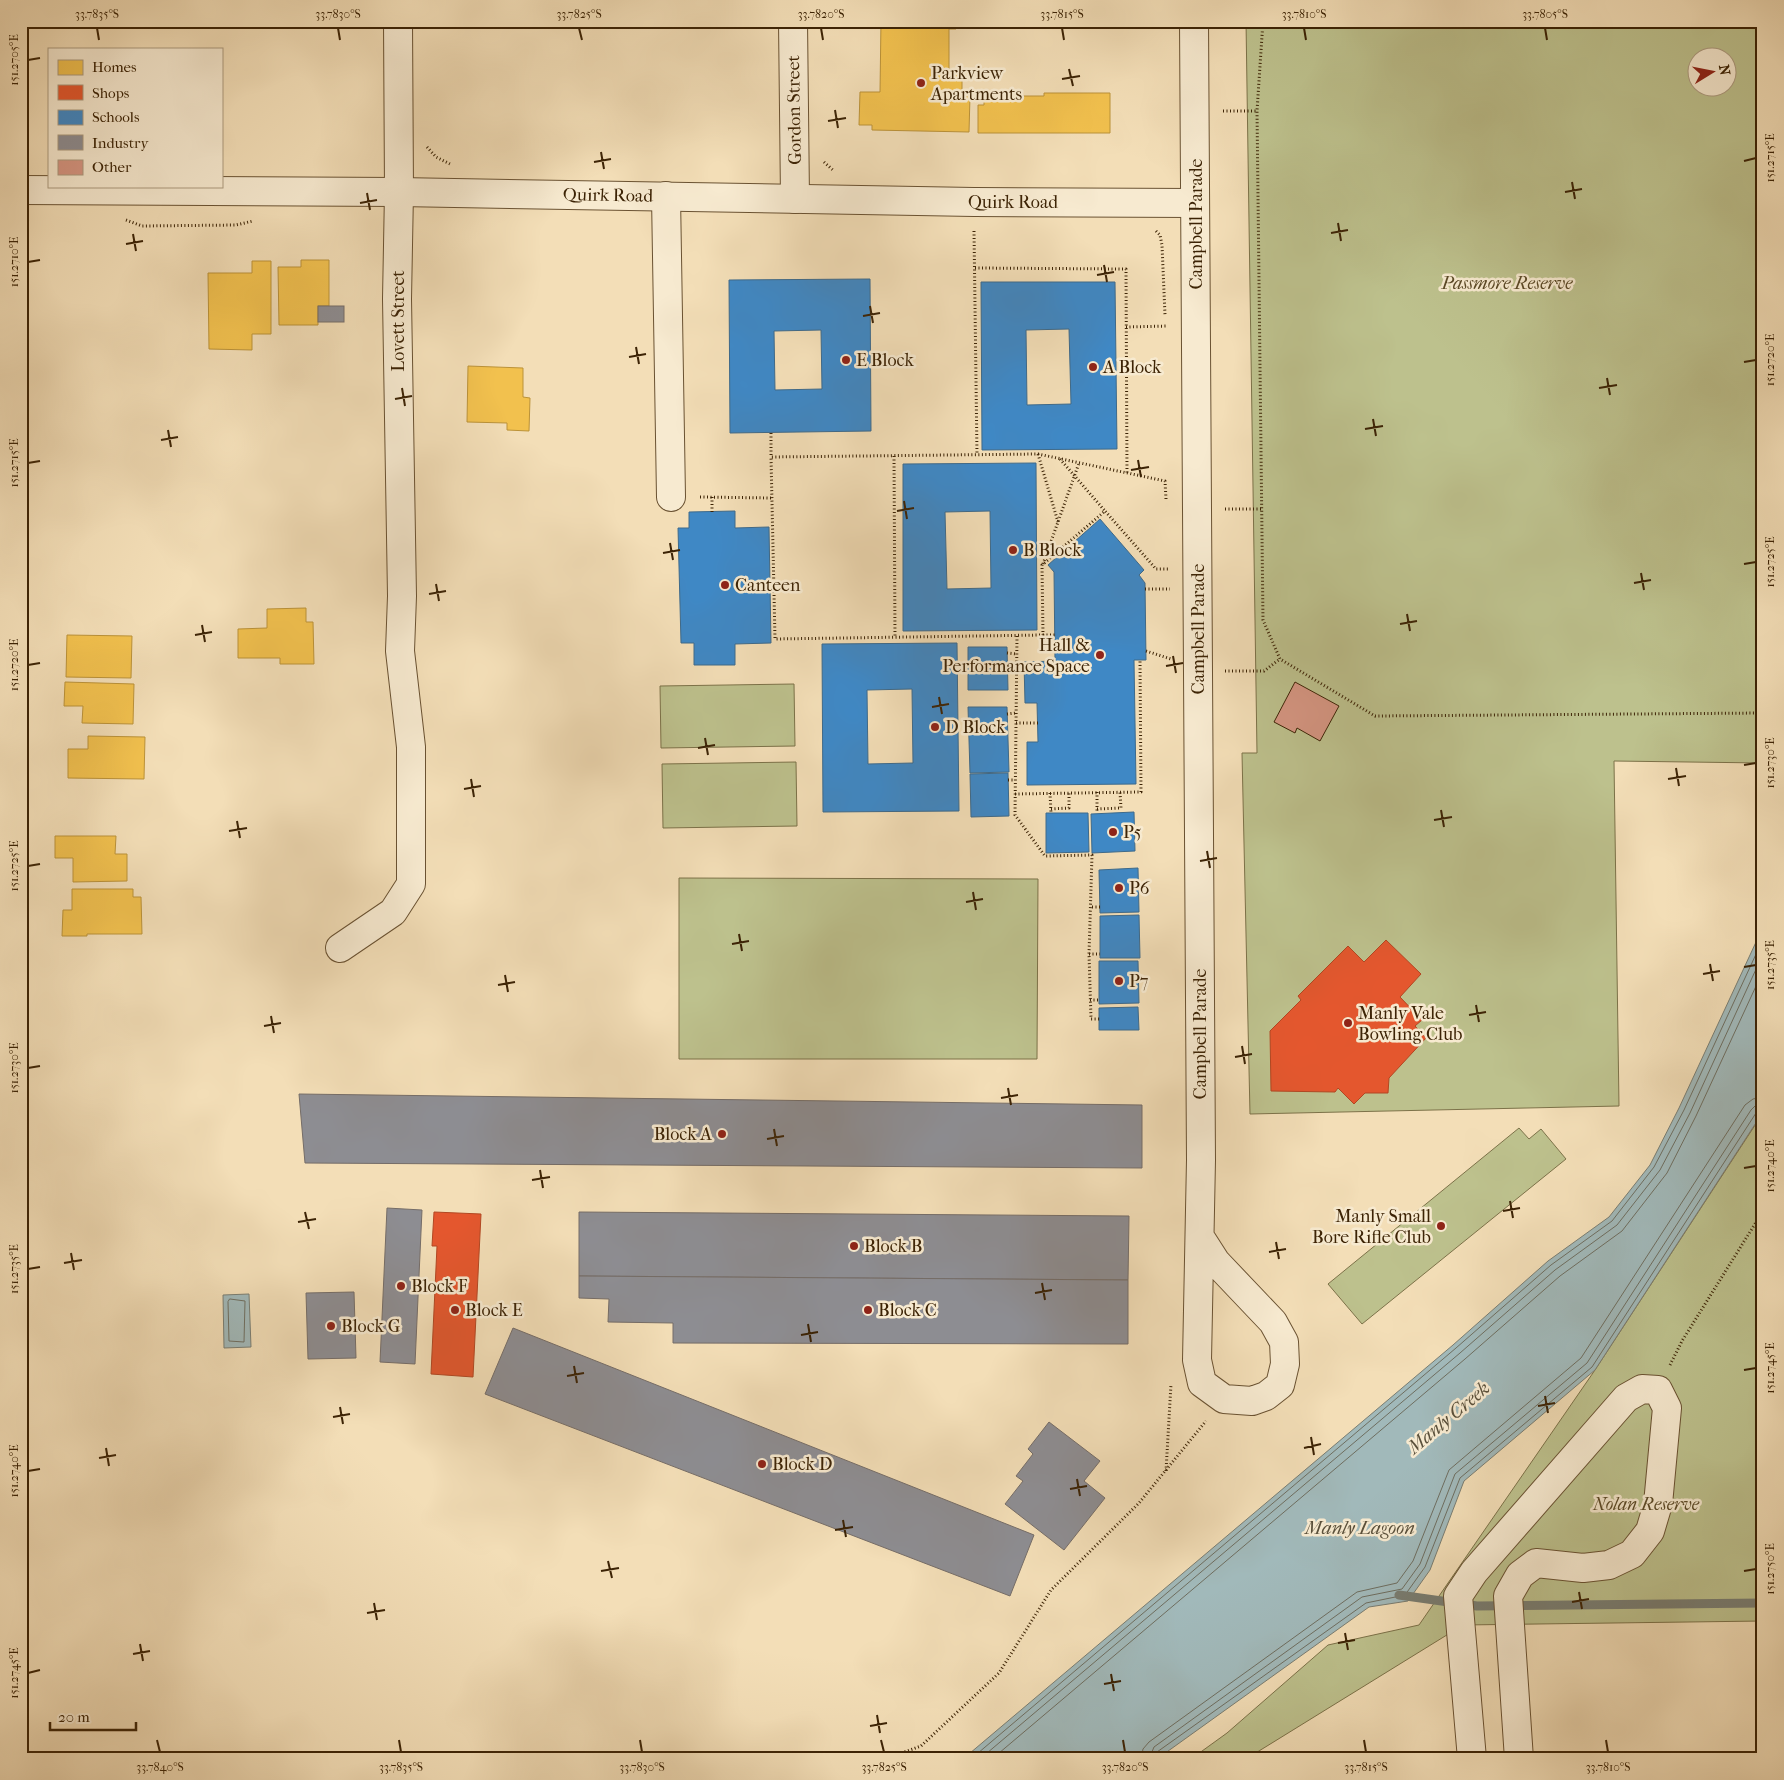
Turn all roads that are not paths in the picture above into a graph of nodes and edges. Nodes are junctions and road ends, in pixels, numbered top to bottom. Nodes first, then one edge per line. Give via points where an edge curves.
1 (398, 21) edge
2 (793, 21) edge
3 (1194, 21) edge
4 (25, 190) edge
5 (399, 192) junction
6 (666, 196) junction
7 (795, 199) junction
8 (1196, 203) junction
9 (671, 497) road end
10 (340, 948) dead end
11 (1200, 1237) junction
12 (1472, 1759) edge
13 (1519, 1759) edge

1 - 5 street, Lovett Street
2 - 7 street, Gordon Street
3 - 8 street, Campbell Parade
4 - 5 street, Quirk Road
5 - 6 street, Quirk Road
5 - 10 street, Lovett Street via 400,651 411,747 411,884 393,912
6 - 7 street, Quirk Road
6 - 9 street
7 - 8 street, Quirk Road
8 - 11 street, Campbell Parade
11 - 11 street, Campbell Parade via 1216,1262 1273,1322 1284,1342 1285,1364 1280,1385 1266,1396 1252,1401 1224,1399 1202,1383 1197,1360
12 - 13 street via 1458,1606 1474,1572 1626,1398 1642,1389 1658,1390 1667,1408 1658,1504 1650,1531 1632,1554 1609,1565 1583,1568 1536,1563 1520,1575 1508,1607

